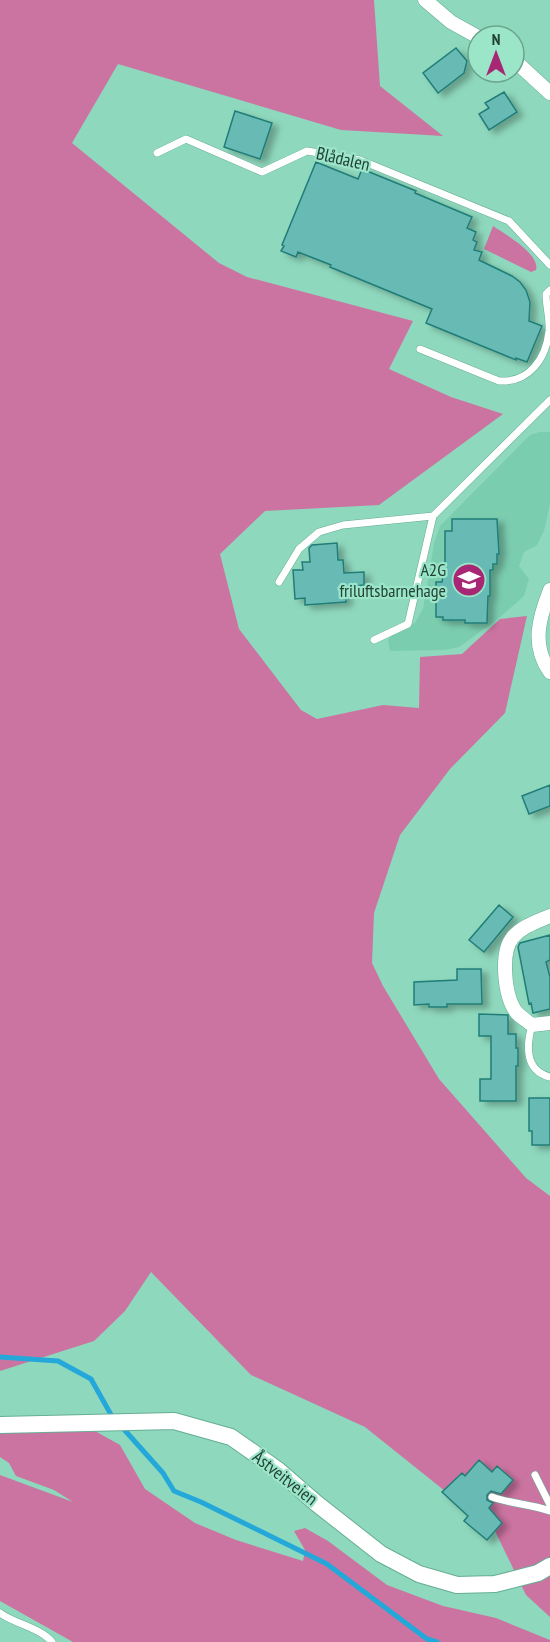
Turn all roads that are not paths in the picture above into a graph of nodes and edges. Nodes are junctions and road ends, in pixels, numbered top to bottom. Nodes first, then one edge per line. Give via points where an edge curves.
1 (425, 0) edge
2 (466, 30) edge
3 (526, 71) edge
4 (550, 93) edge
5 (157, 153) dead end
6 (550, 265) edge
7 (550, 290) edge
8 (420, 349) dead end
9 (550, 400) edge
10 (433, 516) junction
11 (279, 582) dead end
12 (550, 590) edge
13 (374, 640) dead end
14 (550, 672) edge
15 (550, 916) edge
16 (550, 1023) edge
17 (532, 1025) junction
18 (550, 1077) edge
19 (0, 1425) edge
20 (535, 1475) dead end
21 (492, 1497) dead end
22 (550, 1505) edge
23 (550, 1511) edge
24 (550, 1566) edge
25 (0, 1613) edge
26 (52, 1642) edge

1 - 2 street
3 - 4 street
5 - 6 lane, Blådalen via 186,139 262,172 307,151 360,160 508,221
7 - 8 lane via 546,294 546,346 540,362 524,376 510,382 499,381
9 - 10 lane
10 - 11 lane via 342,525 319,532 298,549
10 - 13 lane via 408,624
12 - 14 street via 538,636 542,660
15 - 17 street via 523,927 511,939 505,953 507,992 516,1012
16 - 17 street
17 - 18 lane via 528,1057 537,1071
19 - 24 street, Åstveitveien via 174,1421 231,1437 381,1554 419,1574 457,1585 495,1584
20 - 22 lane
21 - 23 lane
25 - 26 lane via 43,1633

